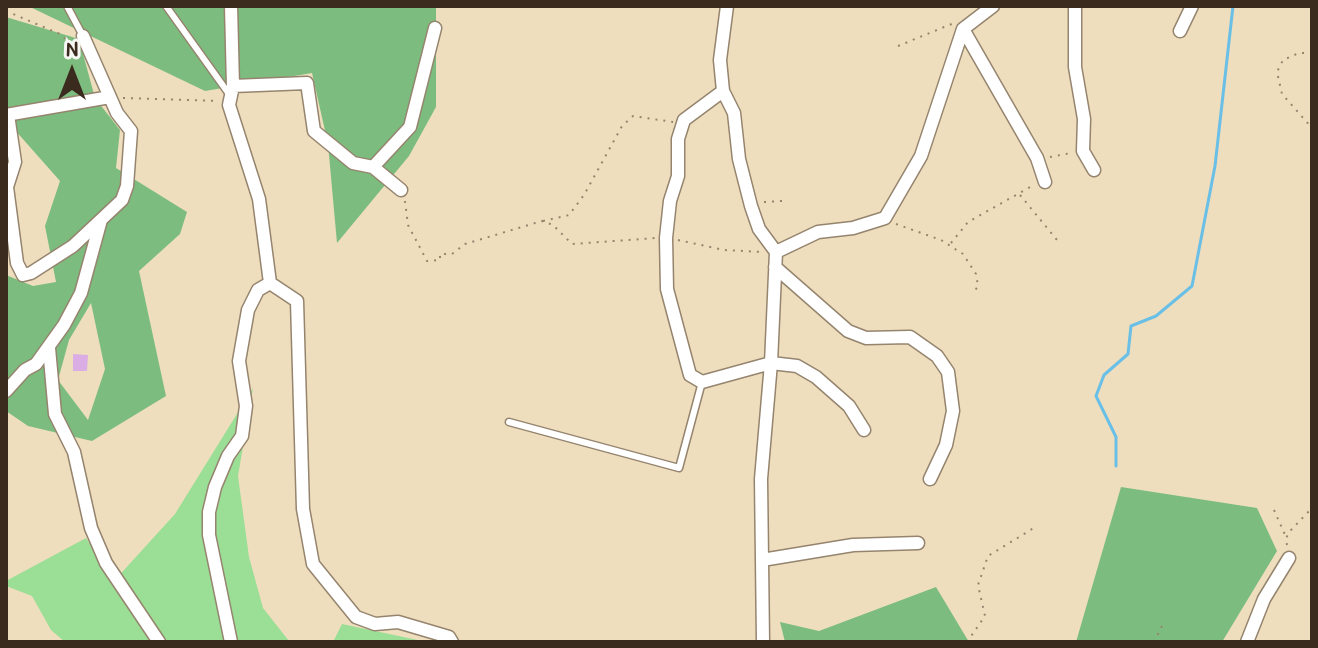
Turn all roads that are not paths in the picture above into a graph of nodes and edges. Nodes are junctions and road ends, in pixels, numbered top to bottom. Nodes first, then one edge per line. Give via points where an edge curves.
1 (67, 6) edge
2 (166, 6) edge
3 (231, 6) edge
4 (727, 6) edge
5 (993, 6) edge
6 (1075, 6) edge
7 (1192, 6) edge
8 (435, 28) dead end
9 (963, 29) junction
10 (1180, 31) dead end
11 (83, 36) joint
12 (723, 91) junction
13 (230, 95) junction
14 (110, 97) junction
15 (7, 115) edge
16 (373, 167) junction
17 (1094, 170) dead end
18 (1045, 182) road end
19 (401, 190) road end
20 (101, 220) junction
21 (776, 252) junction
22 (775, 267) junction
23 (270, 283) junction
24 (49, 348) junction
25 (771, 363) junction
26 (702, 382) junction
27 (6, 391) edge
28 (509, 422) dead end
29 (864, 430) dead end
30 (930, 479) dead end
31 (918, 543) dead end
32 (1289, 558) road end
33 (762, 560) junction
34 (159, 642) edge
35 (231, 642) edge
36 (452, 642) edge
37 (763, 642) edge
38 (1247, 642) edge

1 - 11 lane
2 - 13 lane
3 - 13 street
4 - 12 street via 720,60
5 - 9 street
6 - 17 street via 1083,151
7 - 10 street
8 - 16 street via 410,127
9 - 18 street via 1037,158
9 - 21 street via 921,156 887,215 853,228 818,232
11 - 14 street
12 - 21 street via 734,113 751,206
12 - 26 street via 683,124 666,238 667,289 676,330 690,375
13 - 16 street via 307,83 314,131 353,163
13 - 23 street via 259,199
14 - 15 street
14 - 20 street via 132,137 122,200
15 - 20 street via 15,153 7,187 9,209 23,275 73,246
16 - 19 street
20 - 24 street via 81,293
21 - 22 street
22 - 25 street
22 - 30 street via 848,331 866,338 910,337 937,356 948,372 953,411 946,445
23 - 35 street via 258,290 248,310 239,361 246,406 242,436 215,487 209,512
23 - 36 street via 297,301 303,509 313,564 356,617 375,624 398,622
24 - 27 street
24 - 34 street via 55,414 74,452 91,528 106,563
25 - 26 street
25 - 29 street via 797,366 816,377 849,406
25 - 33 street via 761,479
26 - 28 lane via 679,468
31 - 33 street via 853,545
32 - 38 street via 1264,599
33 - 37 street

